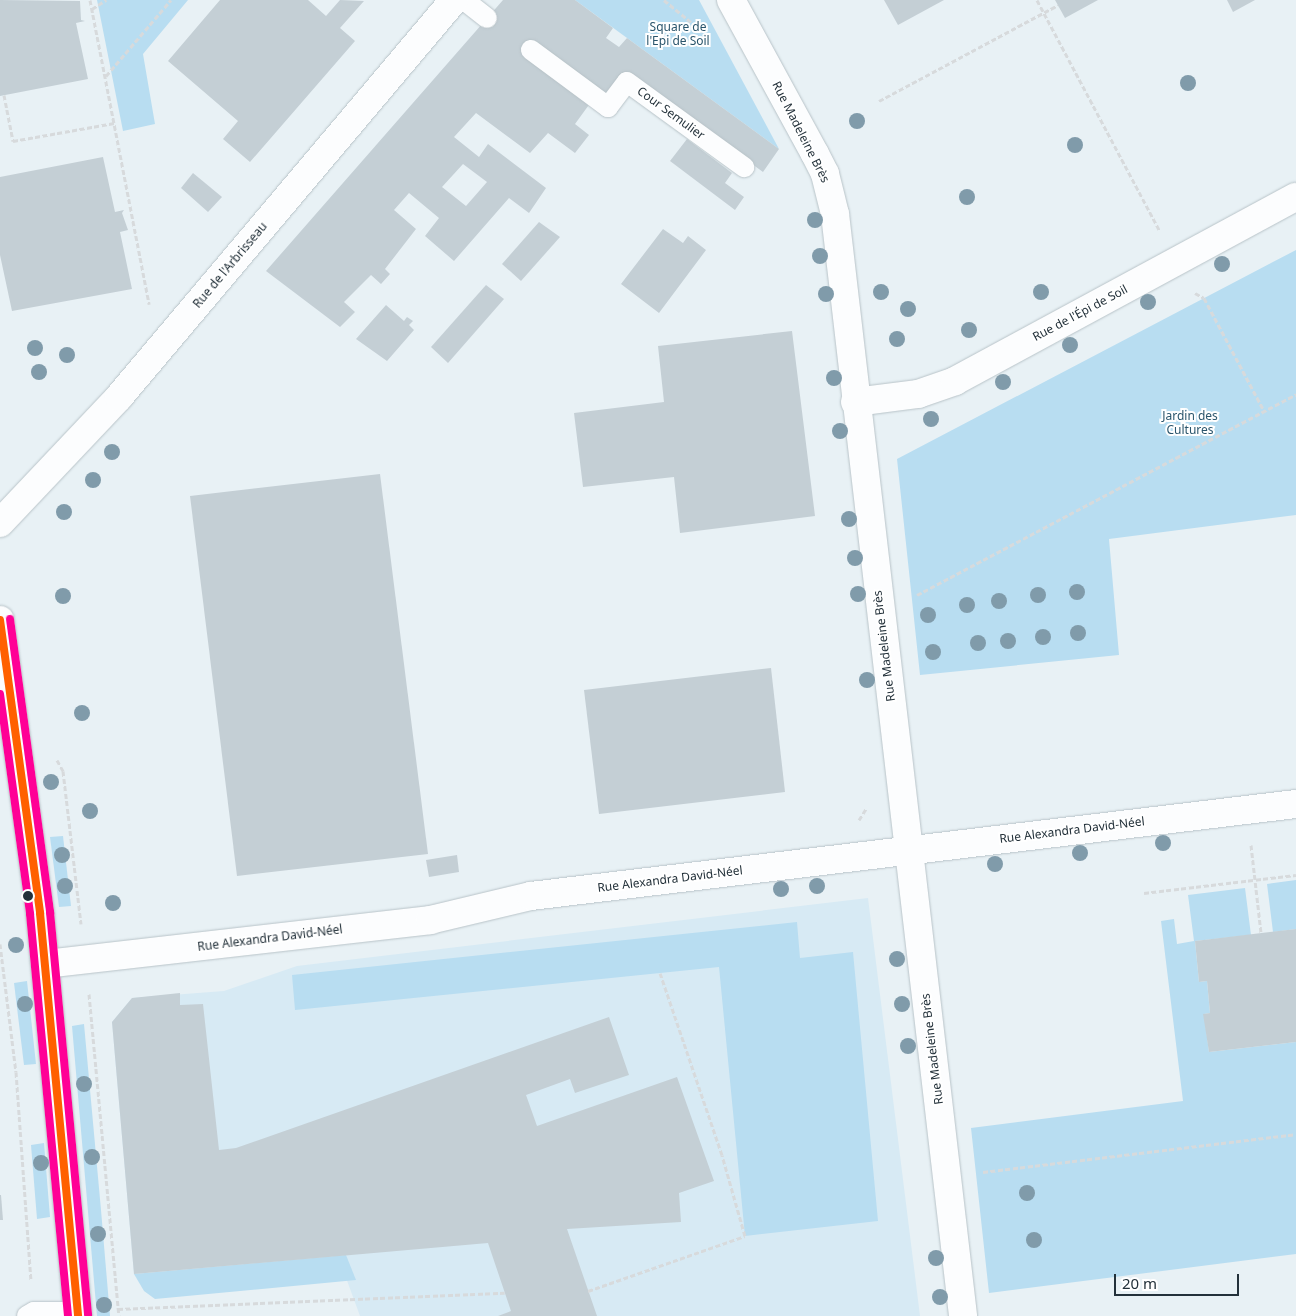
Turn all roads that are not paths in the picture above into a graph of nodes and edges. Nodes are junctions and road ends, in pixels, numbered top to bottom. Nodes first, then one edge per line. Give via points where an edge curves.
1 (454, 0) edge
2 (464, 0) edge
3 (731, 0) edge
4 (487, 18) dead end
5 (531, 50) dead end
6 (744, 167) dead end
7 (1296, 197) edge
8 (855, 402) junction
9 (0, 523) edge
10 (0, 620) edge
11 (1296, 804) edge
12 (909, 850) junction
13 (45, 964) junction
14 (30, 1314) edge
15 (78, 1314) edge
16 (964, 1316) edge

1 - 9 street, Rue de l'Arbrisseau via 119,397
2 - 4 lane
3 - 8 street, Rue Madeleine Brès via 815,154 831,194
5 - 6 lane, Cour Semulier via 608,107 627,82
7 - 8 street, Rue de l'Épi de Soil via 955,381 918,394
8 - 12 street, Rue Madeleine Brès
10 - 13 street
11 - 12 street, Rue Alexandra David-Néel
12 - 13 street, Rue Alexandra David-Néel via 531,896 430,920
12 - 16 street, Rue Madeleine Brès
13 - 15 street
14 - 15 lane

